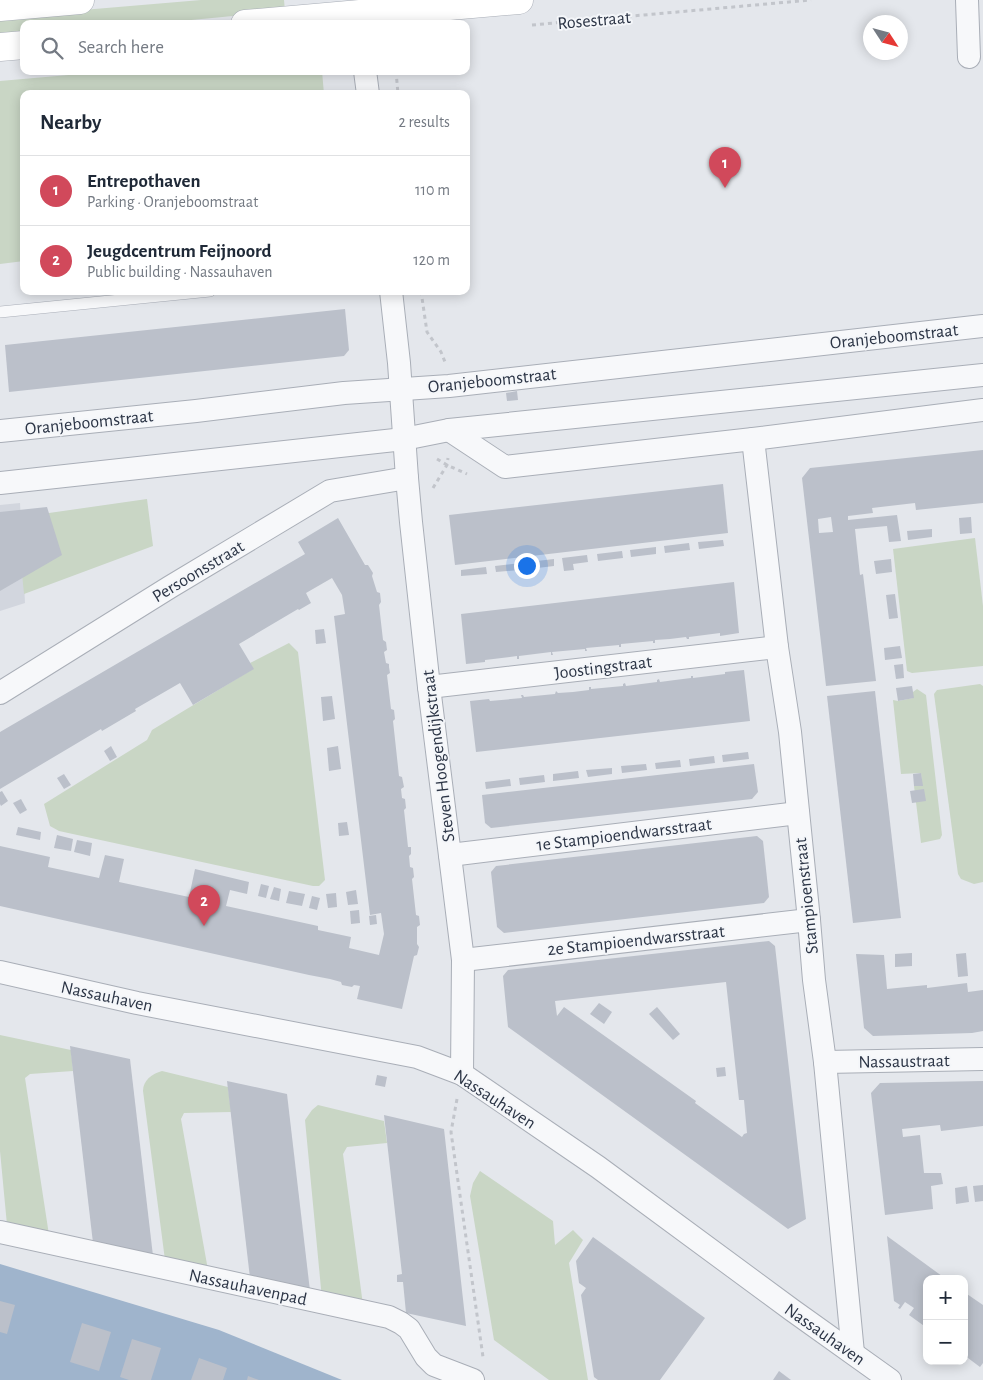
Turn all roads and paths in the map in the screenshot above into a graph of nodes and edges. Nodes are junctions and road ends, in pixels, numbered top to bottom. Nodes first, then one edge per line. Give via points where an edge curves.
1 (80, 0) edge
2 (811, 0) edge
3 (967, 0) edge
4 (0, 7) edge
5 (357, 13) edge
6 (522, 13) edge
7 (286, 20) edge
8 (20, 45) edge
9 (0, 47) edge
10 (969, 57) dead end
11 (366, 75) edge
12 (396, 75) edge
13 (367, 90) edge
14 (398, 90) edge
15 (170, 295) edge
16 (391, 295) edge
17 (0, 312) edge
18 (983, 326) edge
19 (983, 375) edge
20 (401, 389) junction
21 (983, 410) edge
22 (0, 425) edge
23 (449, 430) junction
24 (0, 431) edge
25 (404, 439) junction
26 (753, 439) junction
27 (407, 478) junction
28 (0, 483) edge
29 (777, 647) junction
30 (430, 687) junction
31 (0, 693) edge
32 (798, 813) junction
33 (450, 855) junction
34 (809, 920) junction
35 (463, 960) junction
36 (0, 972) edge
37 (983, 1060) edge
38 (825, 1062) junction
39 (462, 1074) junction
40 (0, 1232) edge
41 (853, 1353) junction
42 (479, 1370) edge
43 (890, 1380) edge

1 - 4 main road
2 - 6 path, Rosestraat
3 - 10 street
5 - 6 main road
5 - 7 main road
8 - 9 main road
11 - 13 street
12 - 14 path
15 - 17 lane
16 - 20 street
18 - 20 street, Oranjeboomstraat
19 - 23 street
20 - 24 street, Oranjeboomstraat
20 - 25 street, Steven Hoogendijkstraat
21 - 26 street
22 - 24 lane
23 - 25 street
23 - 26 street via 505,467
25 - 27 street, Steven Hoogendijkstraat
25 - 28 street
26 - 29 street, Stampioenstraat
27 - 30 street, Steven Hoogendijkstraat
27 - 31 street, Persoonsstraat via 330,491
29 - 30 street, Joostingstraat
29 - 32 street, Stampioenstraat
30 - 33 street, Steven Hoogendijkstraat
32 - 33 street, 1e Stampioendwarsstraat
32 - 34 street, Stampioenstraat
33 - 35 street, Steven Hoogendijkstraat
34 - 35 street, 2e Stampioendwarsstraat
34 - 38 street, Stampioenstraat
35 - 39 street, Steven Hoogendijkstraat
36 - 39 street, Nassauhaven via 417,1058
37 - 38 street, Nassaustraat
38 - 41 street, Stampioenstraat
39 - 41 street, Nassauhaven via 598,1167
39 - 42 path via 451,1132
40 - 42 street, Nassauhavenpad via 389,1317 409,1329 434,1365
41 - 43 street, Nassauhaven

